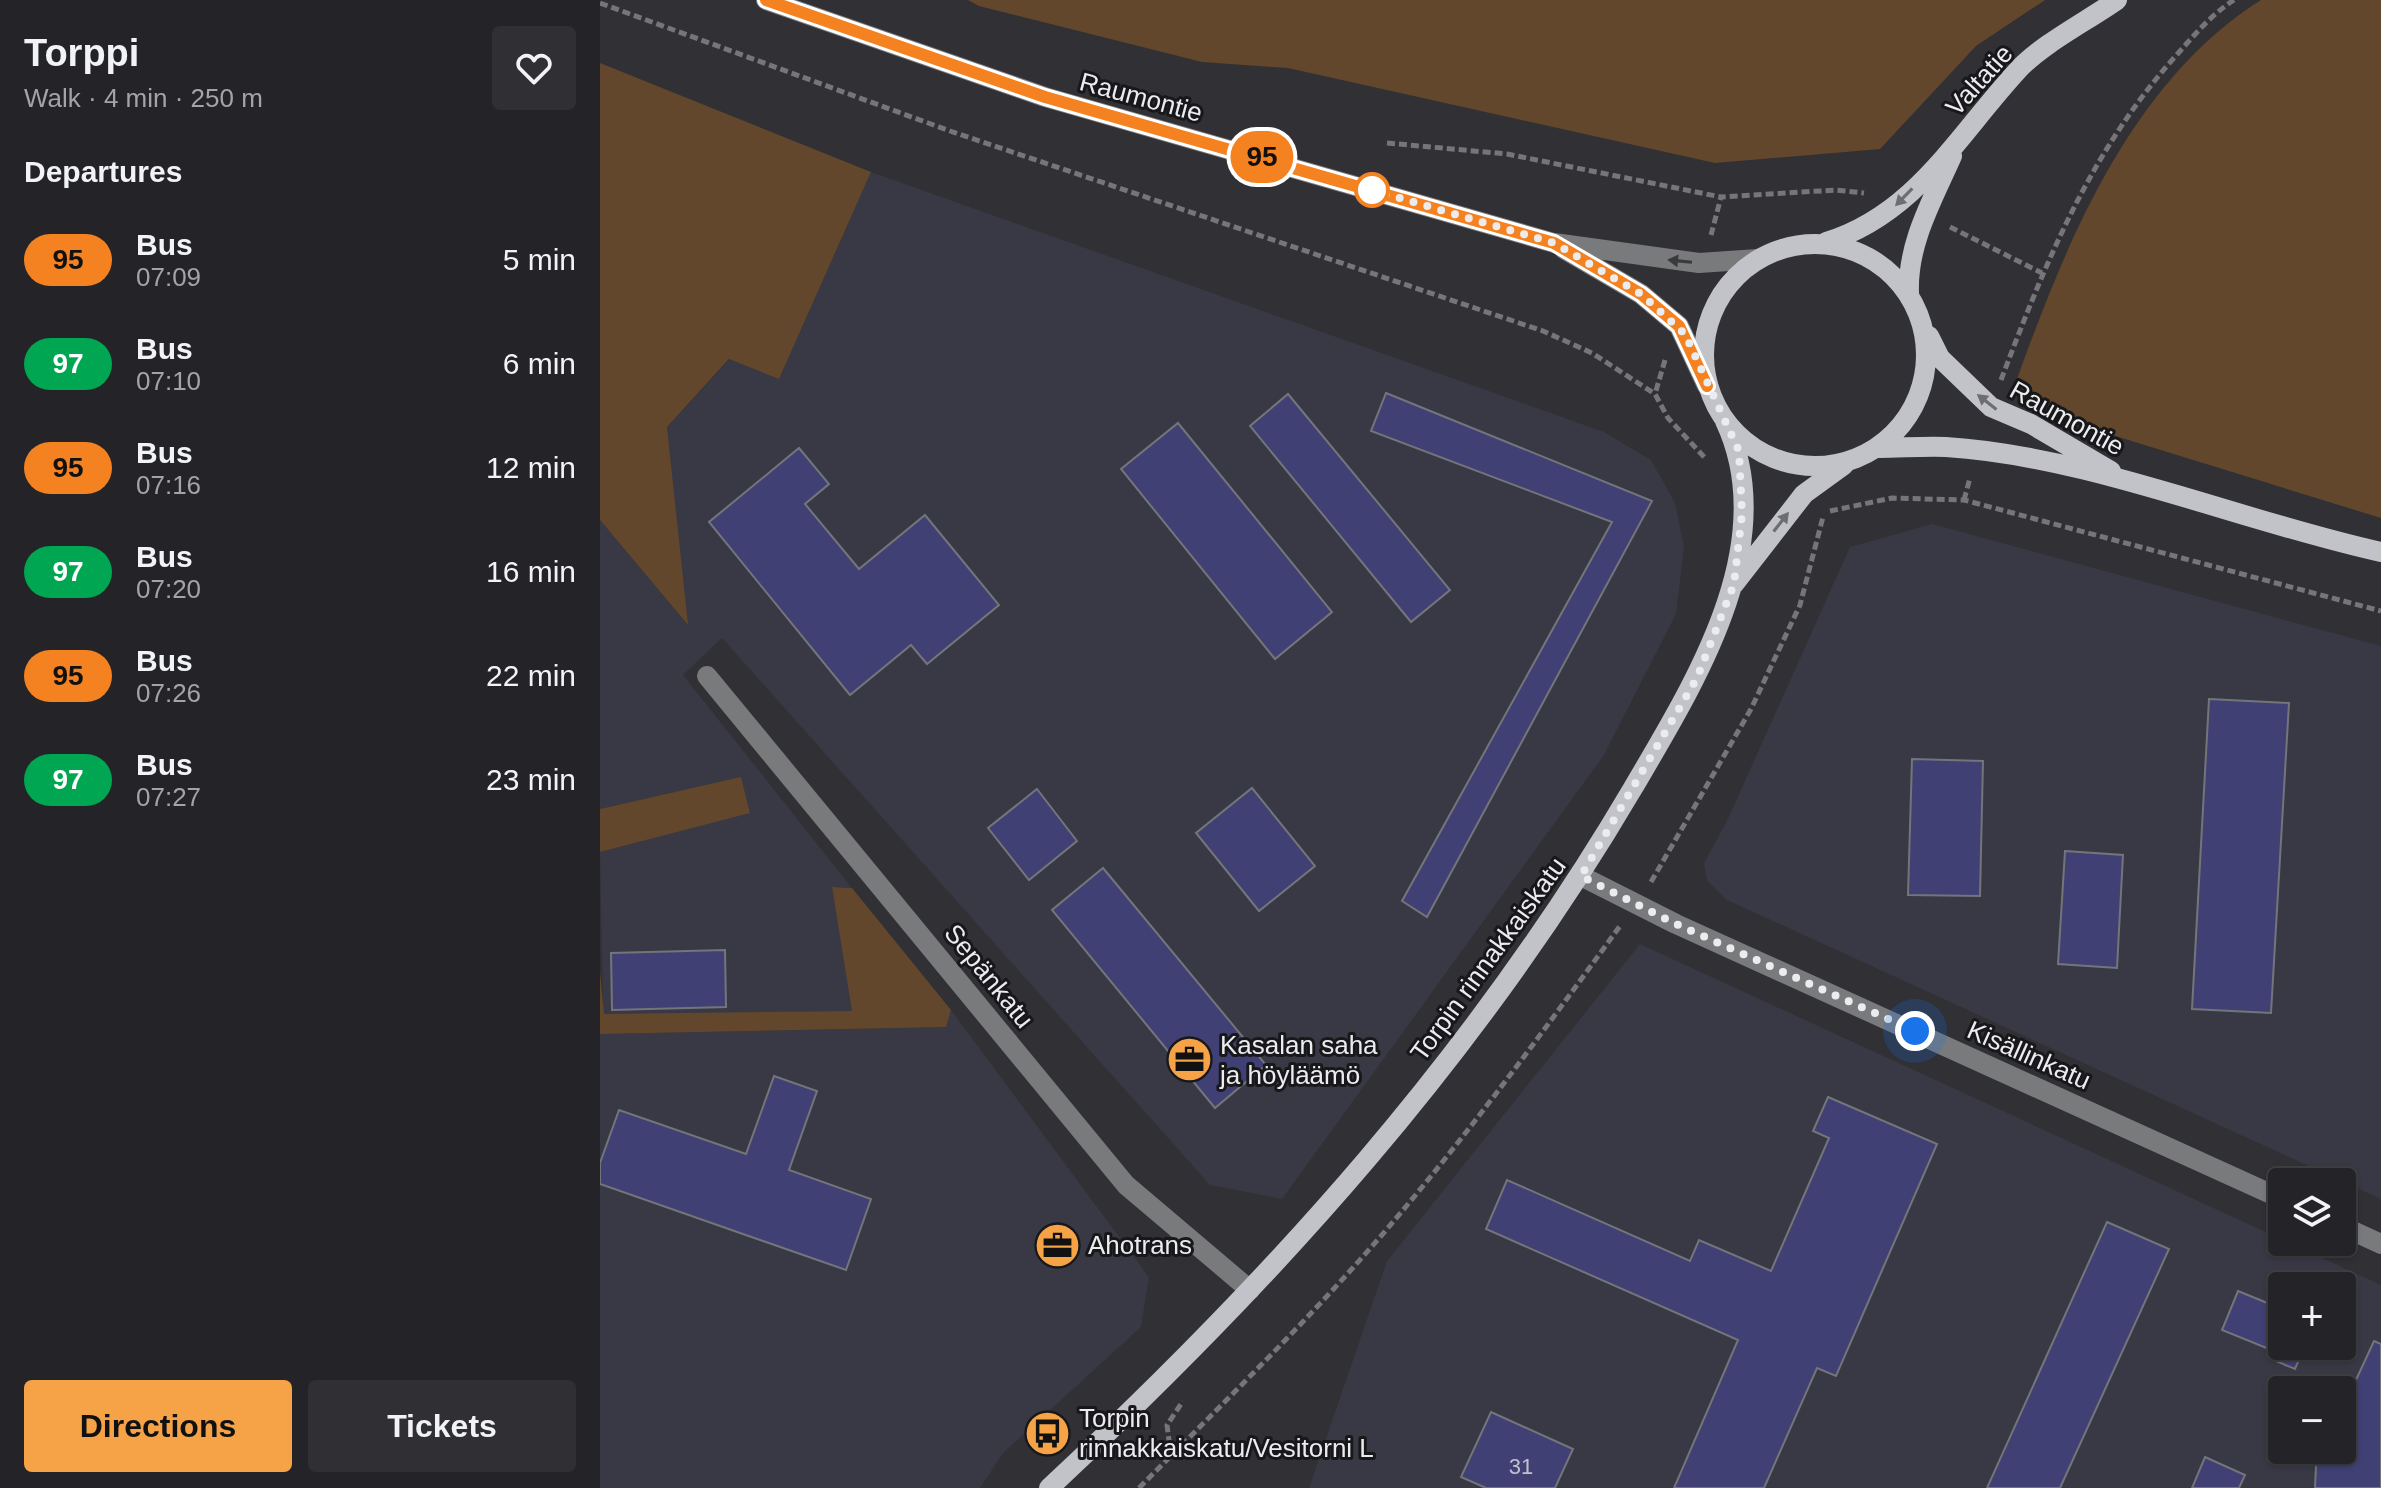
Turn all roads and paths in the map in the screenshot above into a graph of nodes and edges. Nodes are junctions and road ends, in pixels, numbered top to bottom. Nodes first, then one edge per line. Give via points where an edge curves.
1 (766, 0) edge
2 (2117, 0) edge
3 (2234, 0) edge
4 (600, 3) edge
5 (1959, 141) junction
6 (1387, 143) dead end
7 (1721, 197) junction
8 (1898, 204) junction
9 (1926, 214) junction
10 (1554, 243) junction
11 (1823, 243) junction
12 (1758, 259) junction
13 (1699, 263) junction
14 (1909, 293) junction
15 (1923, 324) junction
16 (1679, 326) junction
17 (1707, 386) junction
18 (1655, 394) junction
19 (1725, 421) junction
20 (1879, 448) junction
21 (1847, 463) junction
22 (2128, 481) junction
23 (1741, 484) junction
24 (2381, 552) edge
25 (1734, 584) junction
26 (2381, 611) edge
27 (707, 676) dead end
28 (1581, 876) junction
29 (1636, 905) junction
30 (2268, 1193) edge
31 (2356, 1232) edge
32 (2381, 1244) edge
33 (1250, 1290) junction
34 (1188, 1394) dead end
35 (1171, 1456) junction
36 (1049, 1488) edge
37 (1139, 1488) edge

1 - 10 street, Raumontie via 1045,97
2 - 5 main road, Valtatie via 2020,67
3 - 9 path via 2215,12 2134,104 2083,189 2042,273
4 - 18 path via 950,131 1543,331 1592,353
5 -> 8 main road, Valtatie
5 - 9 main road, Valtatie
6 - 7 path via 1507,154
7 - 8 path via 1836,190 1880,195
7 - 13 path
8 - 11 main road, Valtatie via 1853,234
9 - 14 main road, Valtatie via 1908,266
13 -> 10 street, Raumontie
10 - 16 street, Raumontie via 1641,294
11 - 12 main road via 1789,246
11 - 14 main road via 1856,250 1886,268
12 - 13 street, Raumontie
12 - 17 main road via 1730,282 1711,314 1704,349
14 - 15 main road
15 - 20 main road via 1927,359 1921,393 1904,424
22 -> 15 main road, Raumontie via 2031,424 1991,407 1940,358
16 - 17 street, Raumontie
16 - 18 path
17 - 19 main road
18 - 23 path via 1668,418 1707,460
19 - 21 main road via 1749,445 1779,461 1813,467
19 - 23 main road, Torpin rinnakkaiskatu via 1739,451
20 - 21 main road
20 - 22 main road, Raumontie via 1946,447
25 -> 21 main road, Torpin rinnakkaiskatu via 1804,494
22 - 24 main road, Raumontie
23 - 25 main road, Torpin rinnakkaiskatu
25 - 28 main road, Torpin rinnakkaiskatu via 1697,678
26 - 29 path via 1964,500 1892,498 1825,512 1800,605 1763,683
27 - 33 street, Sepänkatu via 1126,1185
28 - 29 street, Kisällinkatu
28 - 33 main road, Torpin rinnakkaiskatu via 1463,1044 1324,1212
29 - 30 street, Kisällinkatu
29 - 35 path via 1492,1102 1396,1219
31 - 32 street
33 - 36 main road, Torpin rinnakkaiskatu
34 - 35 path via 1167,1425
35 - 37 path

